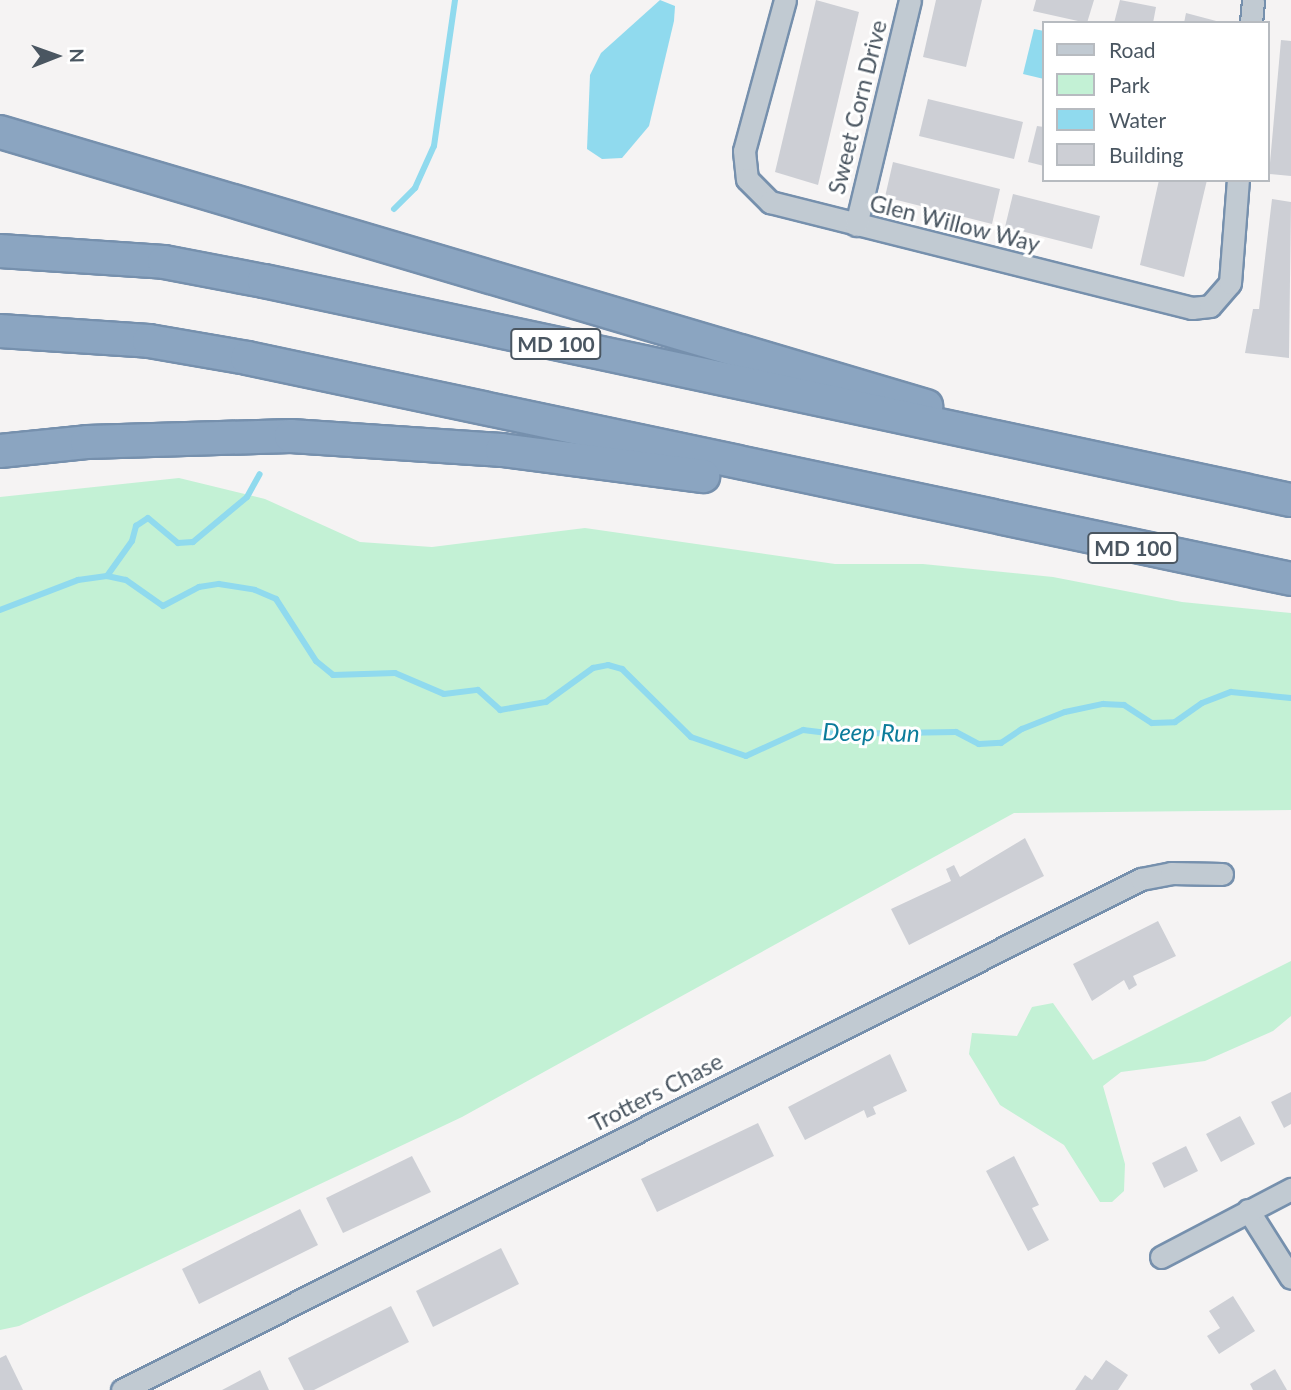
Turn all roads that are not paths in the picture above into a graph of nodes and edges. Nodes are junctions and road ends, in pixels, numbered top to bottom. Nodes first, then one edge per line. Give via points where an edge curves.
1 (785, 0) edge
2 (910, 0) edge
3 (1253, 0) edge
4 (1251, 21) edge
5 (0, 132) edge
6 (1238, 182) edge
7 (856, 225) junction
8 (0, 251) edge
9 (0, 331) edge
10 (0, 451) edge
11 (1108, 464) junction
12 (1291, 500) edge
13 (976, 515) junction
14 (1291, 579) edge
15 (1222, 874) dead end
16 (1291, 1189) edge
17 (1248, 1210) junction
18 (1161, 1257) dead end
19 (1291, 1278) edge
20 (122, 1390) edge

1 - 7 street, Glen Willow Way via 744,151 747,179 770,202
2 - 7 street, Sweet Corn Drive
3 - 4 street
5 - 11 highway via 879,391
6 - 7 street, Glen Willow Way via 1230,283 1210,306 1192,308
8 - 11 highway, MD 100 via 164,262 264,281
9 - 13 highway, MD 100 via 149,341 235,356
10 - 13 highway via 203,436 404,440 619,464
11 - 12 highway, MD 100
13 - 14 highway, MD 100
15 - 20 street, Trotters Chase via 1171,873 1141,879
16 - 17 street
17 - 18 street
17 - 19 street

